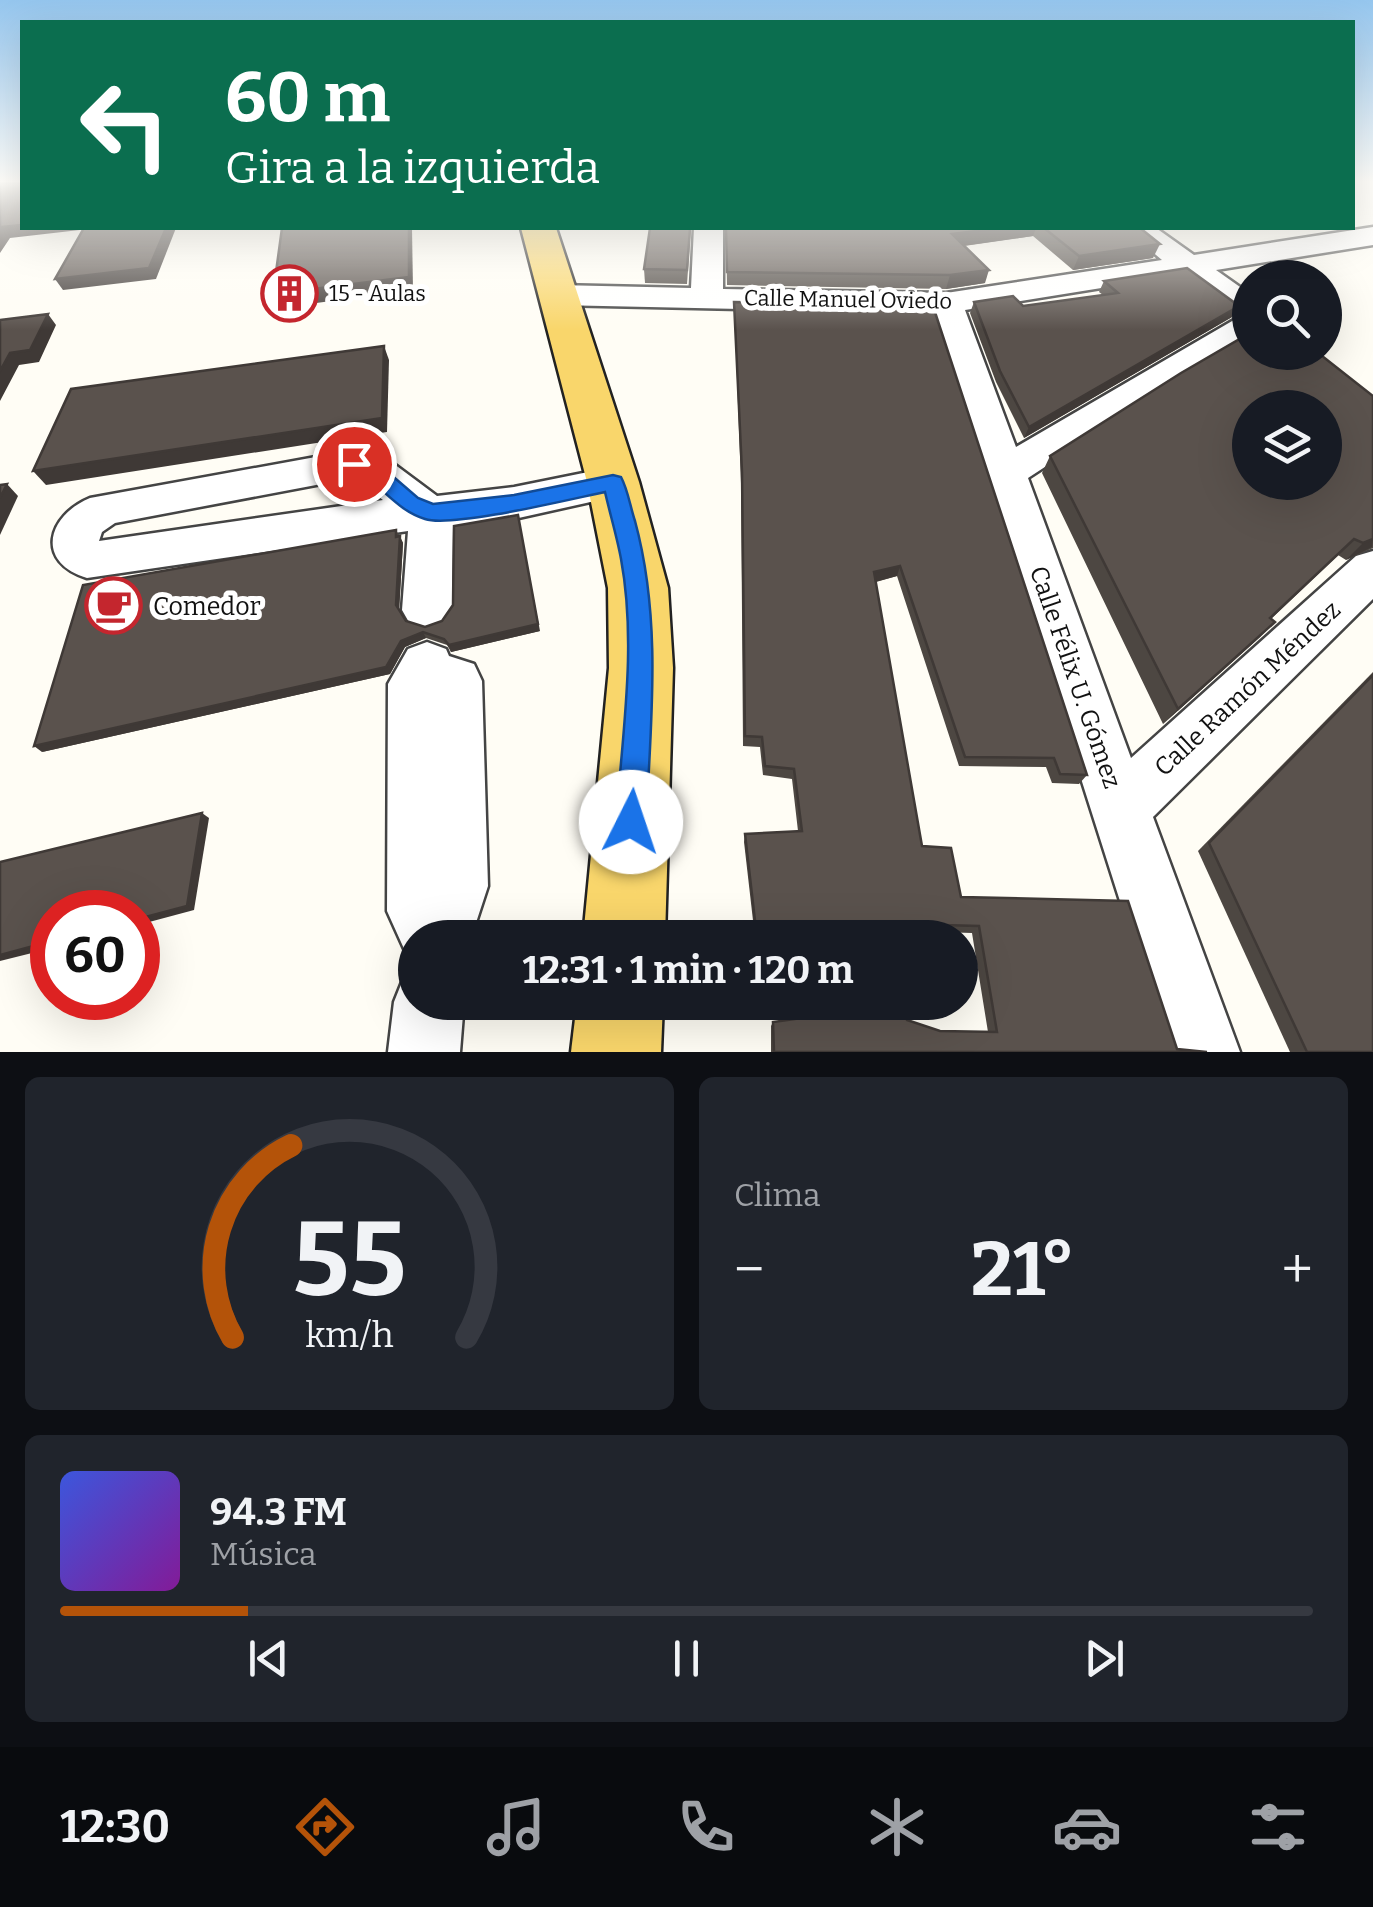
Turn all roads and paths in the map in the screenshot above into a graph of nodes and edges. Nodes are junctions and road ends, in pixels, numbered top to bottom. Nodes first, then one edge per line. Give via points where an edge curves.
1 (547, 232) edge
2 (708, 232) edge
3 (1144, 232) edge
4 (1324, 234) edge
5 (1373, 236) edge
6 (1189, 265) junction
7 (557, 295) junction
8 (1232, 297) edge
9 (707, 298) junction
10 (946, 303) junction
11 (1232, 335) edge
12 (1006, 472) junction
13 (613, 482) junction
14 (431, 513) junction
15 (1373, 569) edge
16 (1120, 808) junction
17 (425, 920) edge
18 (625, 920) edge
19 (427, 1020) edge
20 (619, 1020) edge
21 (424, 1052) edge
22 (616, 1052) edge
23 (1204, 1052) edge

1 - 7 main road
2 - 9 street
3 - 6 street
4 - 5 street, Calle Manuel Oviedo
4 - 6 street, Calle Manuel Oviedo
6 - 8 street
6 - 10 street, Calle Manuel Oviedo
7 - 9 street, Calle Manuel Oviedo
7 - 13 main road
9 - 10 street, Calle Manuel Oviedo
10 - 12 street, Calle Félix U. Gómez
11 - 12 street
12 - 16 street, Calle Félix U. Gómez
13 - 14 street
13 - 18 main road via 638,588 641,668
14 - 14 street via 360,516 132,555 86,560 75,552 87,516 106,509 354,464 368,466 410,504
14 - 17 street via 427,650 415,684
15 - 16 street, Calle Ramón Méndez
16 - 23 street, Calle Félix U. Gómez
19 - 21 street
20 - 22 main road

